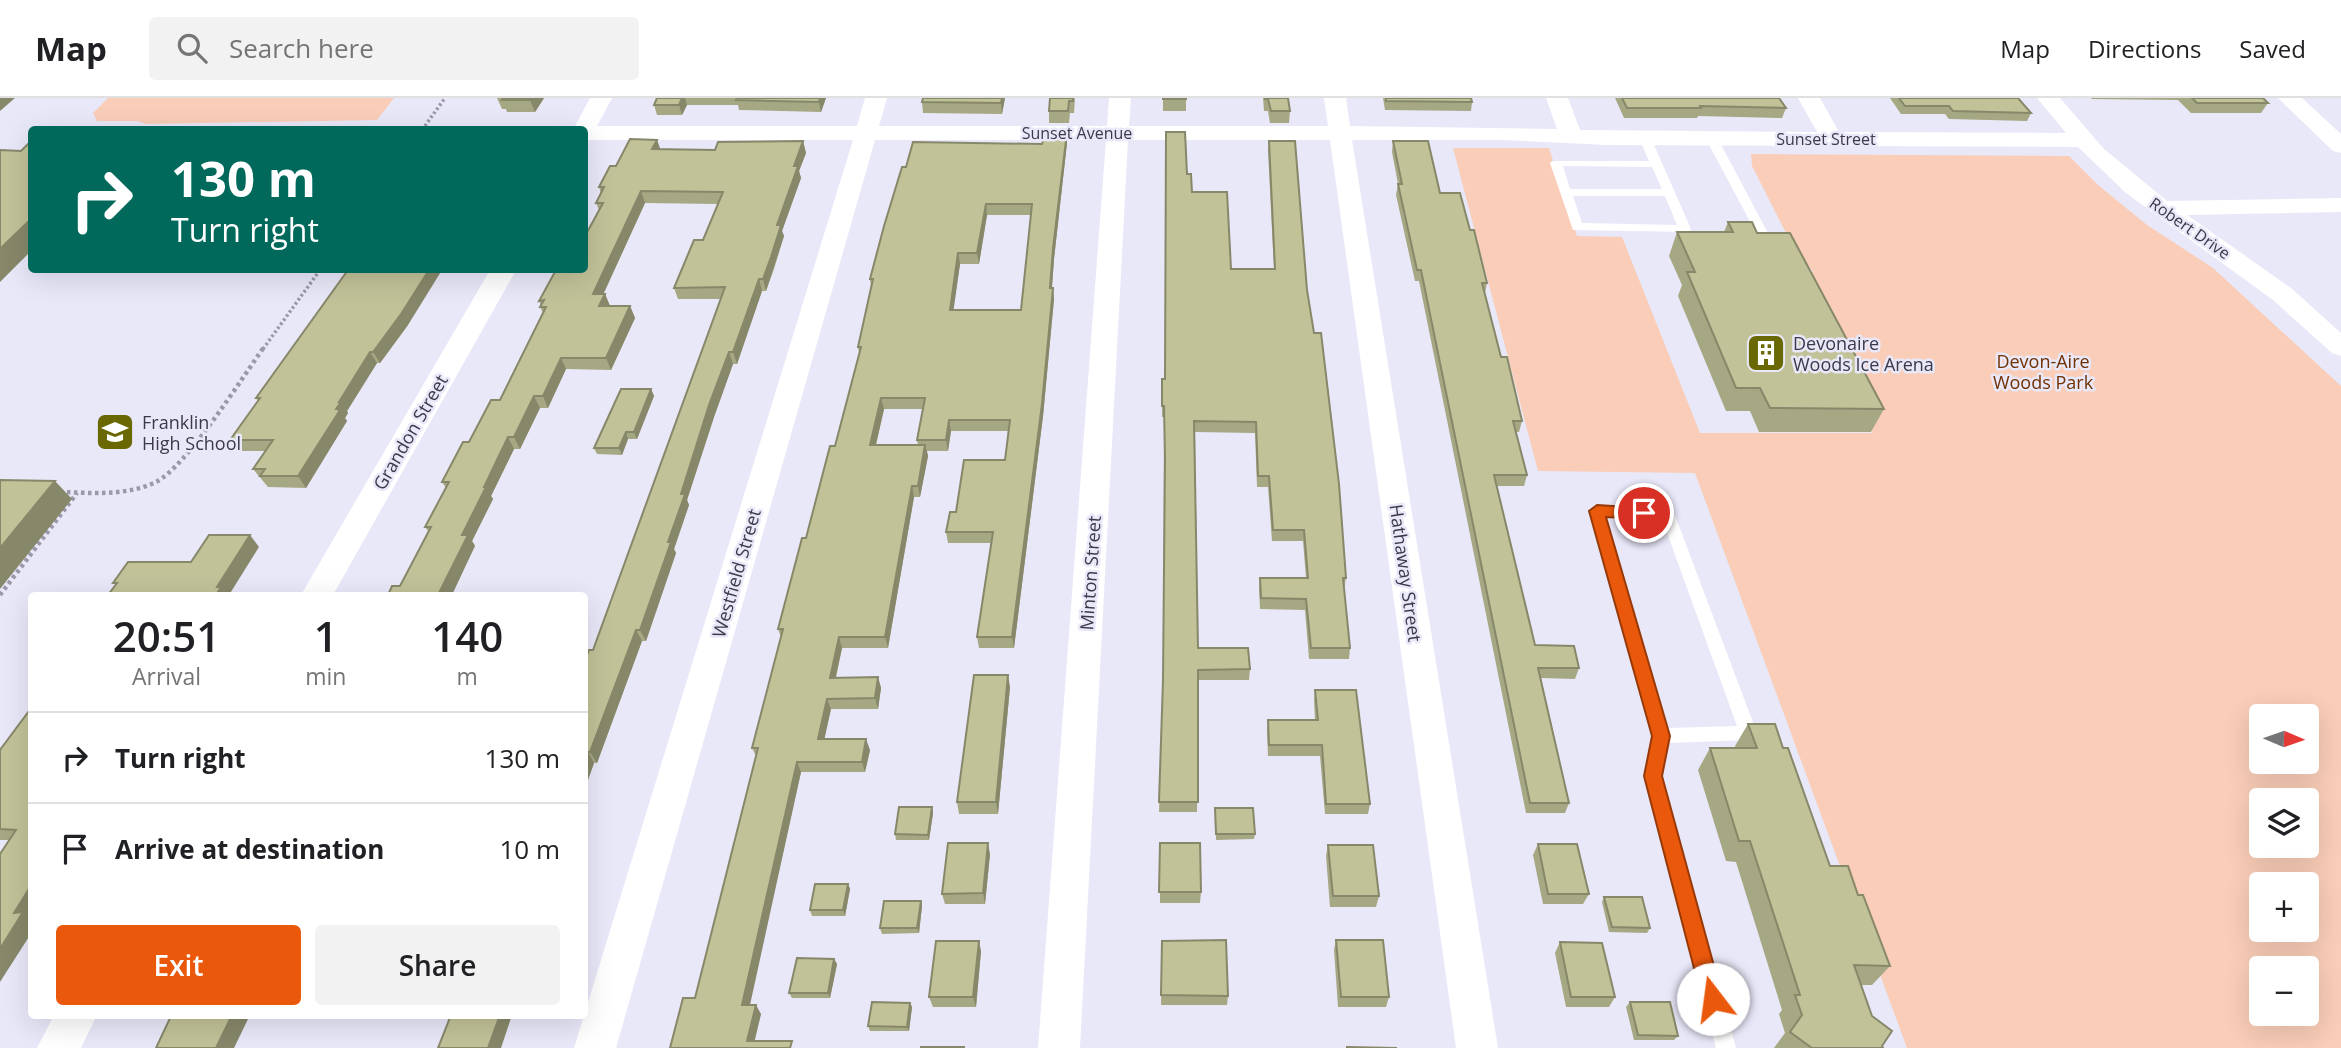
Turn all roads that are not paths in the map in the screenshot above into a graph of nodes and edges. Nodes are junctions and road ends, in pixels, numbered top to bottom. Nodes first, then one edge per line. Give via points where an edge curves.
1 (601, 98) edge
2 (876, 98) edge
3 (1120, 98) edge
4 (1335, 98) edge
5 (1558, 98) edge
6 (1809, 98) edge
7 (2048, 98) edge
8 (2289, 98) edge
9 (587, 126) edge
10 (588, 131) edge
11 (866, 133) junction
12 (1340, 133) junction
13 (1118, 134) junction
14 (1569, 137) junction
15 (1645, 138) junction
16 (1712, 139) junction
17 (1832, 139) junction
18 (2084, 140) junction
19 (2341, 146) edge
20 (1654, 164) junction
21 (1565, 192) junction
22 (1668, 193) junction
23 (2341, 205) edge
24 (2160, 208) junction
25 (1685, 229) junction
26 (1736, 235) edge
27 (1697, 236) edge
28 (501, 273) edge
29 (2341, 347) edge
30 (319, 592) edge
31 (1661, 736) junction
32 (75, 1019) edge
33 (58, 1048) edge
34 (595, 1048) edge
35 (1059, 1048) edge
36 (1477, 1048) edge
37 (1726, 1048) edge

1 - 9 street
2 - 11 street, Westfield Street
3 - 13 street, Minton Street
4 - 12 street, Hathaway Street
5 - 14 street
6 - 17 street
7 - 18 street, Robert Drive
8 - 19 street
10 - 11 street, Sunset Avenue
11 - 13 street, Sunset Avenue
11 - 34 street, Westfield Street
12 - 13 street, Sunset Avenue
12 - 14 street, Sunset Avenue
12 - 36 street, Hathaway Street
13 - 35 street, Minton Street
14 - 15 street, Sunset Street
15 - 16 street, Sunset Street
15 - 20 lane
16 - 17 street, Sunset Street
16 - 26 lane via 1763,235
17 - 18 street, Sunset Street
18 - 24 street, Robert Drive
20 - 21 lane via 1556,163
20 - 22 lane
21 - 22 lane
21 - 25 lane via 1577,228
22 - 25 lane
23 - 24 street
24 - 29 street, Robert Drive via 2282,294
25 - 27 lane
28 - 30 street, Grandon Street
31 - 31 lane via 1653,709 1597,511 1668,514 1748,733
31 - 37 lane via 1653,776
32 - 33 street

